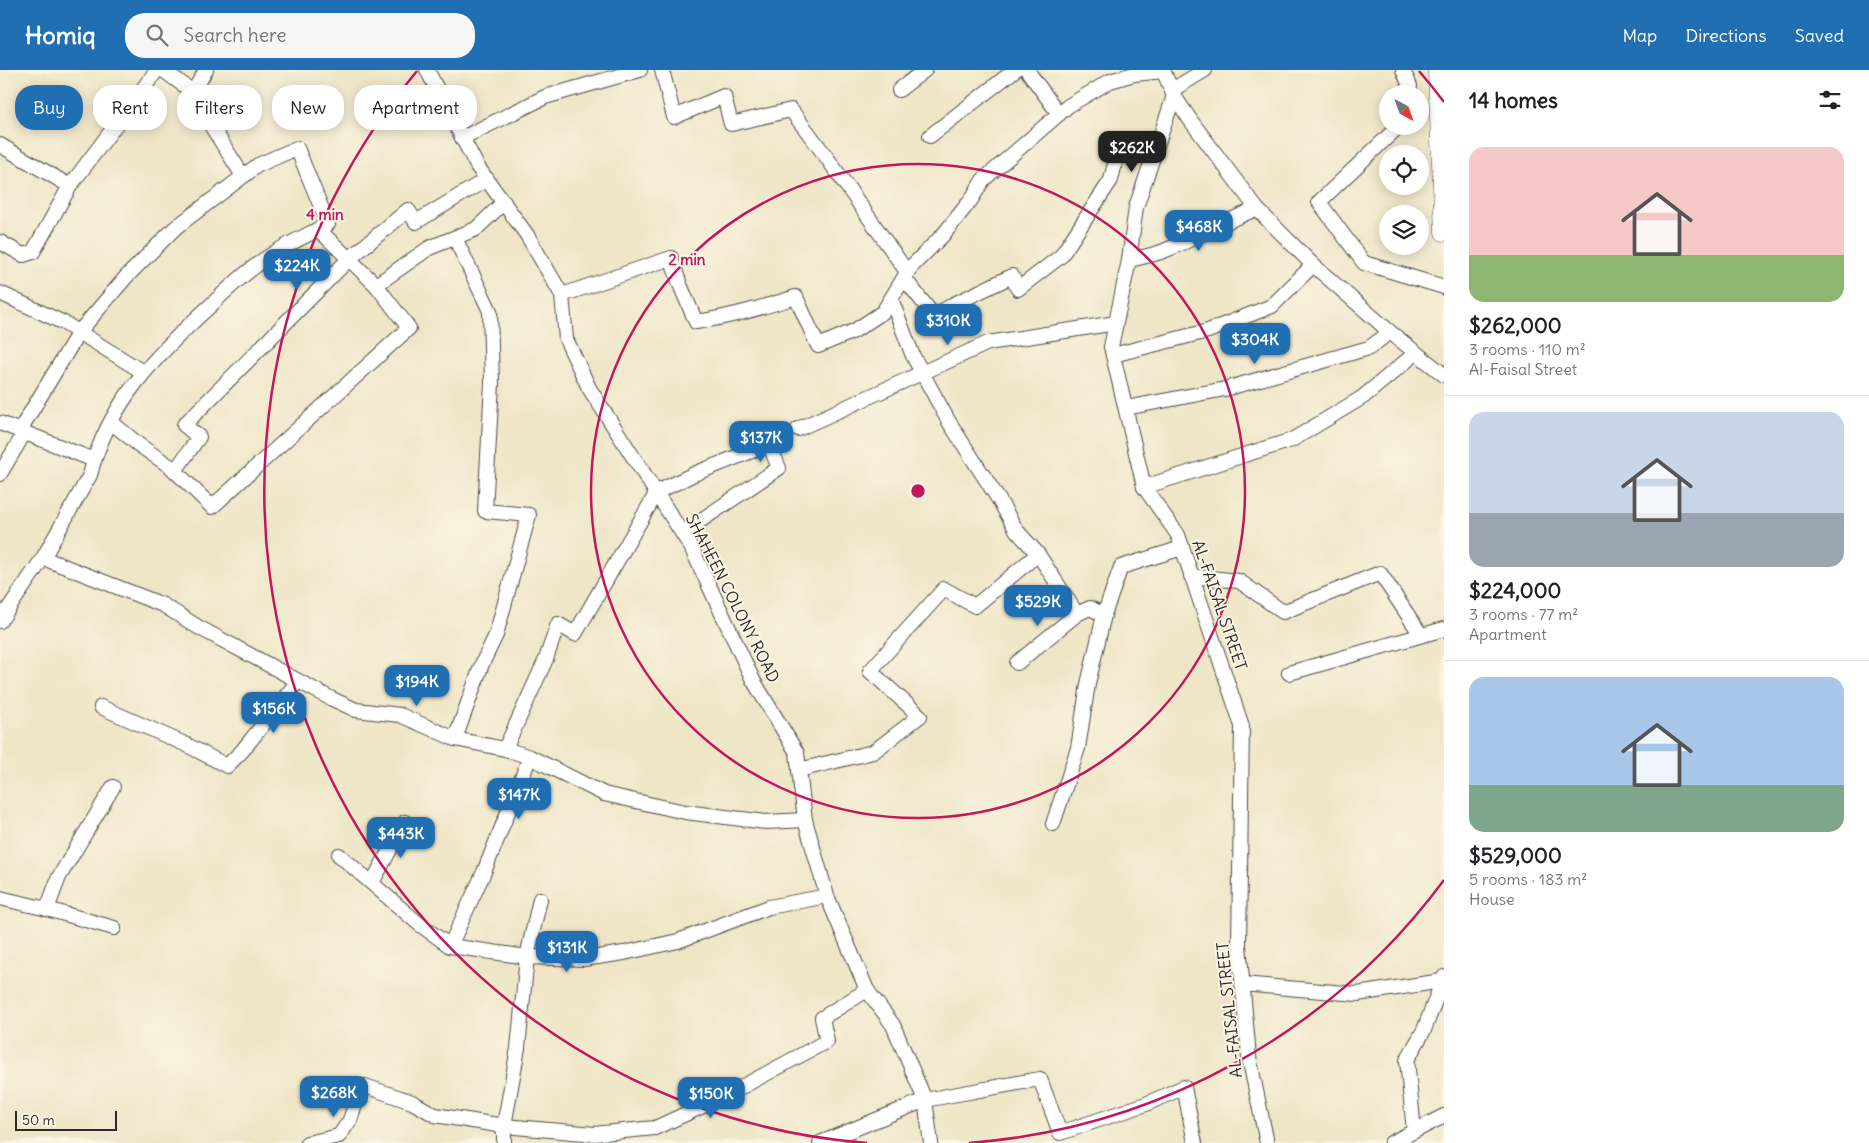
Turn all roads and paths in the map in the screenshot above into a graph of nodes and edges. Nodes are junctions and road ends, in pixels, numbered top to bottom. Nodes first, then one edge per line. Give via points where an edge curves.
1 (157, 70) edge
2 (163, 70) edge
3 (206, 70) edge
4 (427, 70) edge
5 (640, 70) edge
6 (662, 70) edge
7 (925, 70) edge
8 (1015, 70) edge
9 (1027, 70) edge
10 (1205, 70) edge
11 (1402, 70) edge
12 (1437, 70) edge
13 (1164, 71) edge
14 (592, 76) edge
15 (183, 85) edge
16 (197, 85) edge
17 (1410, 85) edge
18 (899, 90) dead end
19 (1173, 93) junction
20 (1059, 114) junction
21 (214, 130) edge
22 (1390, 135) edge
23 (930, 136) dead end
24 (462, 138) junction
25 (1159, 138) junction
26 (0, 144) edge
27 (243, 176) junction
28 (487, 180) junction
29 (70, 186) junction
30 (504, 202) junction
31 (1258, 209) junction
32 (318, 229) junction
33 (1444, 232) edge
34 (455, 238) junction
35 (0, 242) edge
36 (349, 259) junction
37 (1129, 260) junction
38 (1313, 266) junction
39 (906, 275) junction
40 (376, 285) junction
41 (1444, 287) edge
42 (0, 293) edge
43 (562, 295) junction
44 (890, 299) junction
45 (1116, 323) junction
46 (79, 332) junction
47 (1390, 332) junction
48 (1416, 353) junction
49 (1113, 355) junction
50 (144, 372) junction
51 (922, 374) junction
52 (1444, 375) edge
53 (1126, 408) junction
54 (0, 422) edge
55 (111, 422) junction
56 (798, 429) dead end
57 (22, 431) junction
58 (94, 460) junction
59 (175, 471) junction
60 (0, 474) edge
61 (1144, 487) junction
62 (657, 492) junction
63 (682, 533) junction
64 (1182, 548) junction
65 (1038, 554) junction
66 (43, 558) junction
67 (1191, 576) junction
68 (1077, 614) junction
69 (1104, 615) junction
70 (0, 621) edge
71 (1444, 629) edge
72 (1421, 635) junction
73 (1017, 663) dead end
74 (1289, 673) dead end
75 (298, 681) junction
76 (101, 707) dead end
77 (455, 739) junction
78 (505, 749) junction
79 (530, 757) junction
80 (799, 770) junction
81 (113, 786) dead end
82 (805, 820) junction
83 (405, 822) dead end
84 (1053, 824) dead end
85 (339, 855) dead end
86 (372, 883) junction
87 (827, 896) junction
88 (0, 898) edge
89 (540, 899) dead end
90 (47, 909) junction
91 (114, 928) dead end
92 (450, 946) junction
93 (527, 957) junction
94 (1443, 979) edge
95 (1242, 984) junction
96 (867, 990) junction
97 (925, 1100) junction
98 (1444, 1116) edge
99 (504, 1126) junction
100 (1414, 1131) junction
101 (602, 1138) edge
102 (307, 1143) edge
103 (504, 1143) edge
104 (822, 1143) edge
105 (930, 1143) edge
106 (1195, 1143) edge
107 (1267, 1143) edge
108 (1390, 1143) edge

1 - 29 street
2 - 15 street
3 - 16 street
4 - 24 street, SHAHEEN COLONY ROAD
5 - 14 street
6 - 39 street via 674,117 724,96 730,124 791,110
7 - 18 street
8 - 23 street
9 - 20 street
10 - 19 street
11 - 17 street
12 - 33 main road
13 - 19 street
13 - 20 street via 1134,74 1110,81
14 - 24 street
19 - 25 street, AL-FAISAL STREET
19 - 31 street
20 - 39 street via 983,180 943,235
21 - 27 street
22 - 41 street via 1319,202 1364,263
24 - 28 street, SHAHEEN COLONY ROAD
25 - 37 street, AL-FAISAL STREET via 1136,207
25 - 39 street via 1119,146 1111,180 1061,256 1018,289 1012,276 934,316
26 - 29 street
27 - 32 street via 258,165 297,148 328,224
27 - 46 street via 175,228 126,277
28 - 30 street, SHAHEEN COLONY ROAD
28 - 36 street via 416,222 408,210
29 - 35 street via 33,252 23,255
30 - 34 street via 476,229
30 - 43 street, SHAHEEN COLONY ROAD
31 - 37 street via 1164,251
31 - 38 street
32 - 36 street
32 - 50 street via 272,254 233,285
34 - 40 street via 429,248
34 - 77 street via 490,311 492,383 485,511 529,515 496,634
36 - 40 street
36 - 59 street via 184,425 199,437
37 - 45 street, AL-FAISAL STREET
38 - 47 street
38 - 49 street via 1272,306 1208,331
39 - 44 street
40 - 59 street via 409,328 212,507
42 - 46 street
43 - 44 street via 671,258 696,322 748,312 796,297 818,346 883,312
43 - 62 street, SHAHEEN COLONY ROAD via 566,338 589,388
44 - 51 street
45 - 49 street, AL-FAISAL STREET
45 - 51 street via 988,343
46 - 50 street
46 - 57 street
47 - 48 street
47 - 53 street via 1369,348 1225,389
48 - 52 street
48 - 61 street via 1363,397 1292,440
49 - 53 street, AL-FAISAL STREET
50 - 55 street
51 - 56 street
51 - 65 street via 1016,531
53 - 61 street, AL-FAISAL STREET
54 - 57 street
55 - 58 street
55 - 59 street
57 - 58 street
57 - 60 street
58 - 66 street via 90,474
61 - 64 street, AL-FAISAL STREET via 1178,535
62 - 63 street, SHAHEEN COLONY ROAD
62 - 63 street via 769,444 779,468
62 - 78 street via 574,634 558,624 546,659
63 - 80 street, SHAHEEN COLONY ROAD via 753,680 797,753
64 - 67 street, AL-FAISAL STREET
64 - 69 street via 1121,567
65 - 68 street
65 - 80 street via 975,606 944,589 870,671 920,716 873,752
66 - 70 street
66 - 75 street via 163,605 198,628
67 - 72 street via 1239,581 1283,612 1380,573
67 - 95 street, AL-FAISAL STREET via 1242,726 1239,945
68 - 69 street via 1090,608
68 - 73 street
69 - 84 street via 1078,748
71 - 72 street
72 - 74 street
75 - 76 street via 227,766
75 - 77 street via 356,710 400,716
77 - 78 street
78 - 79 street
79 - 82 street via 604,794 685,812 766,822
79 - 92 street
80 - 82 street, SHAHEEN COLONY ROAD
81 - 90 street via 59,877
82 - 87 street, SHAHEEN COLONY ROAD
83 - 86 street
85 - 86 street
86 - 92 street
87 - 93 street via 769,907 678,941 624,953 584,959
87 - 96 street, SHAHEEN COLONY ROAD
88 - 90 street
89 - 93 street
90 - 91 street
92 - 93 street
93 - 99 street via 518,1048
94 - 95 street via 1357,994
94 - 100 street via 1424,1030 1407,1060
95 - 107 street, AL-FAISAL STREET via 1249,1057
96 - 97 street, SHAHEEN COLONY ROAD via 892,1025
96 - 101 street via 822,1018 827,1041 725,1096 655,1128
97 - 104 street
97 - 105 street, SHAHEEN COLONY ROAD
97 - 106 street via 1040,1079 1060,1133 1146,1104 1184,1087
98 - 100 street
99 - 101 street via 595,1134
99 - 102 street via 436,1115 412,1102 365,1086 361,1087 350,1120 339,1136
99 - 103 street
100 - 108 street

